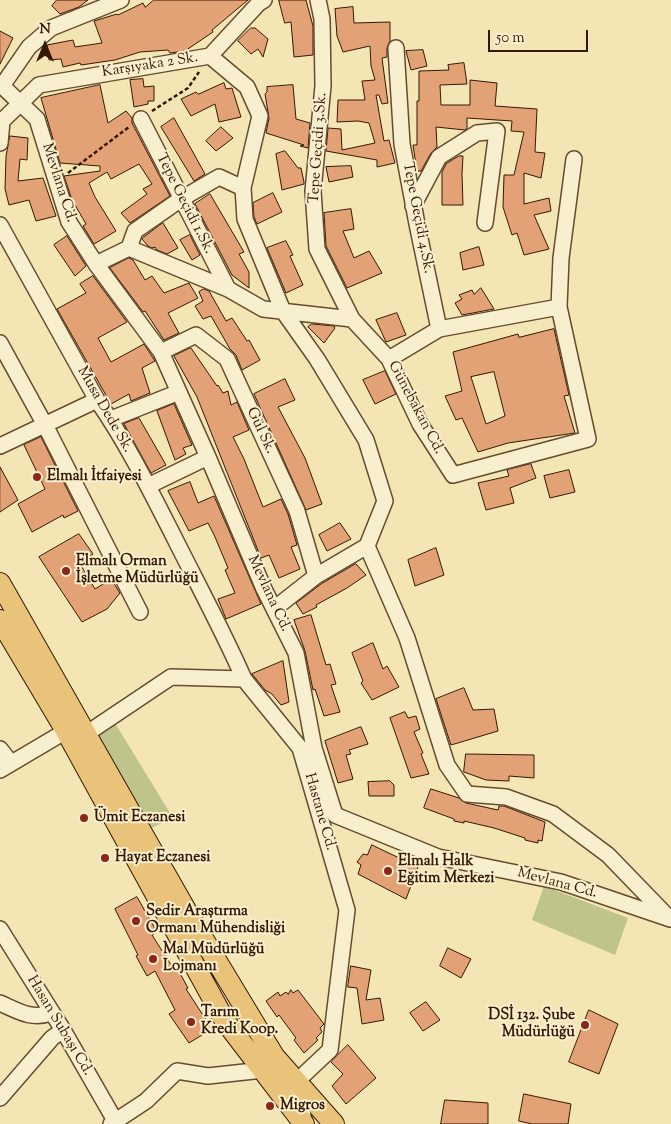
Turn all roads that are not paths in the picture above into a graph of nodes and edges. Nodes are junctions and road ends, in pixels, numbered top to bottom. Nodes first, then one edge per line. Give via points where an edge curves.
1 (121, 0) edge
2 (264, 0) edge
3 (318, 0) edge
4 (396, 48) dead end
5 (210, 56) junction
6 (1, 85) edge
7 (21, 104) junction
8 (141, 119) dead end
9 (0, 143) edge
10 (574, 159) dead end
11 (243, 188) junction
12 (181, 199) junction
13 (413, 206) junction
14 (485, 223) dead end
15 (0, 225) edge
16 (129, 248) junction
17 (96, 264) junction
18 (228, 288) junction
19 (559, 307) junction
20 (283, 311) junction
21 (352, 319) junction
22 (439, 329) junction
23 (0, 343) edge
24 (161, 352) junction
25 (389, 359) junction
26 (179, 392) junction
27 (97, 400) junction
28 (111, 419) junction
29 (45, 425) junction
30 (0, 446) edge
31 (208, 458) junction
32 (148, 486) junction
33 (367, 546) junction
34 (316, 576) junction
35 (0, 583) edge
36 (274, 609) junction
37 (140, 612) dead end
38 (0, 620) edge
39 (244, 679) junction
40 (76, 733) junction
41 (307, 748) junction
42 (0, 749) edge
43 (6, 767) edge
44 (670, 919) edge
45 (0, 929) edge
46 (0, 1003) edge
47 (51, 1013) junction
48 (63, 1030) junction
49 (263, 1070) junction
50 (296, 1082) junction
51 (0, 1098) edge
52 (114, 1123) edge
53 (304, 1124) edge
54 (334, 1124) edge

1 - 6 street via 51,28 29,47
2 - 5 street, Karşıyaka 2 Sk.
3 - 21 street, Tepe Geçidi 3.Sk. via 322,19 323,86 313,191 317,249
4 - 13 street, Tepe Geçidi 4.Sk. via 402,144
5 - 7 street, Karşıyaka 2 Sk. via 39,85
5 - 11 street via 247,87 260,116
6 - 7 street, Mevlana Cd.
7 - 9 street via 2,121
7 - 17 street, Mevlana Cd. via 37,119 69,222
8 - 12 street, Tepe Geçidi 1.Sk.
10 - 19 street via 561,258
11 - 12 street via 219,177
11 - 20 street via 245,219
12 - 16 street via 135,231
12 - 18 street, Tepe Geçidi 1.Sk.
13 - 14 street via 440,157 477,133 497,131
13 - 22 street, Tepe Geçidi 4.Sk.
15 - 27 street, Musa Dede Sk.
16 - 17 street
16 - 18 street
17 - 24 street, Mevlana Cd.
18 - 20 street via 264,310
19 - 22 street
19 - 25 street, Günebakan Cd. via 588,439 453,475 420,424
20 - 21 street
20 - 33 street via 317,359 366,440 384,501
21 - 25 street, Günebakan Cd.
22 - 25 street
23 - 29 street
24 - 26 street, Mevlana Cd.
24 - 34 street, Gül Sk. via 196,335 227,359 296,511
26 - 28 street
26 - 31 street, Mevlana Cd.
27 - 28 street, Musa Dede Sk.
27 - 29 street
28 - 32 street, Musa Dede Sk.
29 - 30 street
29 - 37 street
31 - 32 street
31 - 36 street, Mevlana Cd.
32 - 39 street, Musa Dede Sk.
33 - 34 street
33 - 44 street via 407,638 447,764 467,794 506,798 553,814 608,855
34 - 36 street
35 - 40 main road
36 - 41 street, Mevlana Cd. via 296,653
38 - 40 main road
39 - 40 street via 171,677
39 - 41 street, Hastane Cd.
40 - 43 street
40 - 49 main road via 225,1021
40 - 50 main road via 274,1056
41 - 44 street, Mevlana Cd. via 335,815 438,857 561,882
41 - 50 street, Hastane Cd. via 347,910 330,1050
42 - 43 street
45 - 47 street, Hasan Subaşı Cd.
46 - 47 street via 28,1015 41,1017
47 - 48 street, Hasan Subaşı Cd.
48 - 51 street via 52,1038
48 - 52 street, Hasan Subaşı Cd.
49 - 52 street via 208,1076 177,1071 146,1100
49 - 53 main road
50 - 53 street
50 - 54 main road

